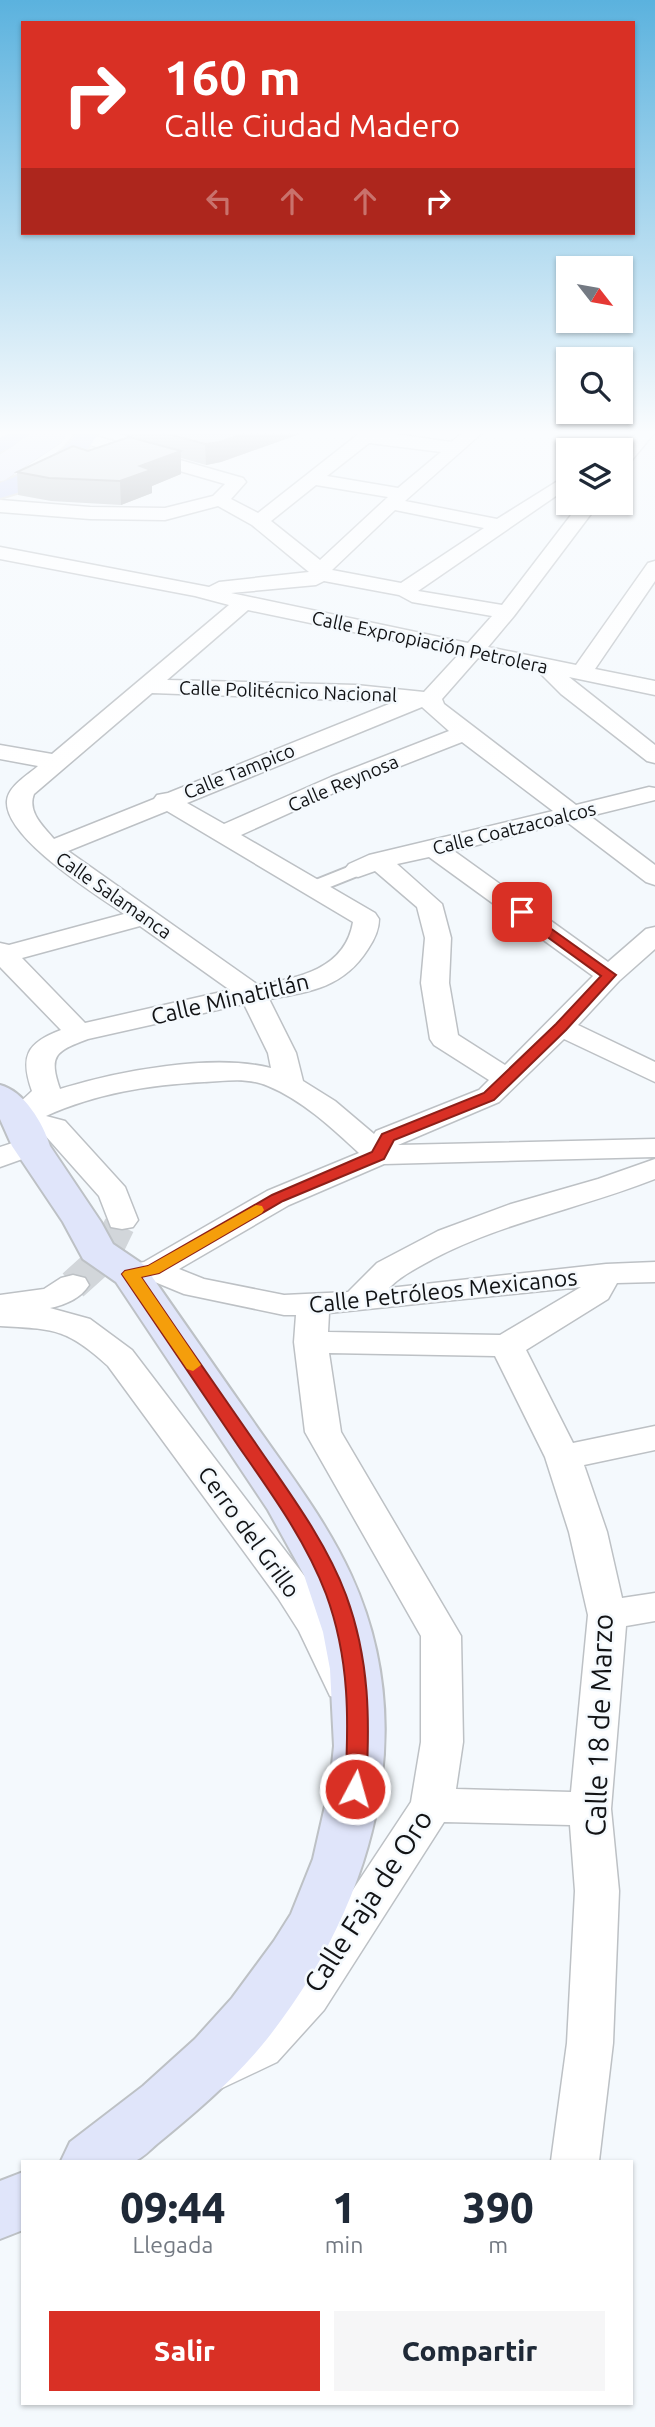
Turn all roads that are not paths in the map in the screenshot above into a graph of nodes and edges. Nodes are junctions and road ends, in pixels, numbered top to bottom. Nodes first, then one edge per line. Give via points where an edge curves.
1 (286, 545) edge
2 (349, 545) edge
3 (469, 545) edge
4 (558, 545) edge
5 (0, 553) edge
6 (655, 567) edge
7 (318, 575) junction
8 (197, 590) junction
9 (405, 590) junction
10 (244, 603) junction
11 (507, 612) junction
12 (474, 652) junction
13 (545, 666) junction
14 (581, 673) junction
15 (146, 685) junction
16 (655, 688) edge
17 (430, 698) junction
18 (465, 733) junction
19 (0, 752) edge
20 (655, 755) edge
21 (56, 762) junction
22 (649, 794) dead end
23 (165, 800) junction
24 (572, 813) junction
25 (222, 833) junction
26 (434, 849) junction
27 (50, 850) junction
28 (368, 865) junction
29 (655, 877) edge
30 (315, 887) junction
31 (144, 917) junction
32 (655, 935) edge
33 (2, 953) edge
34 (609, 975) junction
35 (253, 994) junction
36 (561, 1027) junction
37 (79, 1033) junction
38 (655, 1073) edge
39 (508, 1079) junction
40 (290, 1086) junction
41 (12, 1130) edge
42 (655, 1148) edge
43 (379, 1155) junction
44 (655, 1168) edge
45 (122, 1220) dead end
46 (142, 1272) junction
47 (631, 1273) edge
48 (73, 1284) tunnel mouth
49 (655, 1298) edge
50 (357, 1302) junction
51 (0, 1306) edge
52 (0, 1316) edge
53 (312, 1323) junction
54 (507, 1346) junction
55 (655, 1438) edge
56 (563, 1457) junction
57 (655, 1607) edge
58 (607, 1615) junction
59 (360, 1718) junction
60 (432, 1805) junction
61 (590, 1809) junction
62 (183, 2086) junction
63 (91, 2160) edge
64 (575, 2160) edge
65 (21, 2201) edge
66 (0, 2211) edge

1 - 7 street
2 - 7 street
3 - 9 street
4 - 11 street
5 - 8 street, Calle Expropiación Petrolera
6 - 14 street
7 - 8 street
7 - 9 street
8 - 10 street, Calle Expropiación Petrolera
9 - 11 street via 412,596
10 - 12 street, Calle Expropiación Petrolera
10 - 15 street, Calle Salamanca
11 - 12 street
12 - 13 street, Calle Expropiación Petrolera
12 - 17 street
13 - 14 street, Calle Expropiación Petrolera
13 - 20 street
14 - 16 street, Calle Expropiación Petrolera
15 - 17 street, Calle Politécnico Nacional
15 - 21 street, Calle Salamanca
17 - 18 street via 433,707
17 - 23 street, Calle Tampico
18 - 24 street
18 - 25 street, Calle Reynosa
19 - 21 street
21 - 27 street, Calle Salamanca via 19,800 22,816
22 - 24 street, Calle Coatzacoalcos
23 - 25 street, Calle Minatitlán
23 - 27 street, Calle Tampico
24 - 26 street, Calle Coatzacoalcos
24 - 29 street
25 - 30 street, Calle Minatitlán
26 - 28 street, Calle Coatzacoalcos
26 - 34 street
27 - 31 street, Calle Salamanca
28 - 30 street, Calle Coatzacoalcos
28 - 39 street via 429,904 438,938 435,983 444,1039
30 - 35 street, Calle Minatitlán via 366,919 353,951 339,968 323,977
31 - 33 street
31 - 35 street, Calle Salamanca
32 - 34 street
33 - 37 street
34 - 36 street
35 - 37 street, Calle Minatitlán
35 - 40 street, Calle Salamanca via 282,1053
36 - 38 street
36 - 39 street
37 - 41 street, Calle Minatitlán via 46,1048 37,1068 47,1093
39 - 43 street via 481,1101 387,1137
40 - 41 street via 259,1073 160,1076 59,1097
40 - 43 street
41 - 45 street via 54,1128 114,1194
41 - 46 main road via 82,1222 97,1251
42 - 43 street
43 - 46 street via 278,1198
44 - 50 street via 449,1238 388,1270
46 - 53 street, Calle Petróleos Mexicanos via 284,1305
46 - 59 main road via 315,1551 336,1595 355,1669
47 - 49 street
47 - 50 street, Calle Petróleos Mexicanos
47 - 54 street
48 - 51 street via 52,1298
50 - 53 street, Calle Petróleos Mexicanos
52 - 59 street, Cerro del Grillo via 65,1319 96,1336 120,1358 292,1588
53 - 54 street
53 - 60 street, Calle Faja de Oro via 323,1432 441,1636 442,1742
54 - 56 street, Calle 18 de Marzo
55 - 56 street
56 - 58 street, Calle 18 de Marzo via 589,1532
57 - 58 street
58 - 61 street, Calle 18 de Marzo
59 - 62 main road via 358,1768 343,1850 312,1928 261,2005
60 - 61 street
60 - 62 street, Calle Faja de Oro via 308,1996 261,2048
61 - 64 street, Calle 18 de Marzo via 597,1891 590,2043
62 - 63 main road
65 - 66 main road

